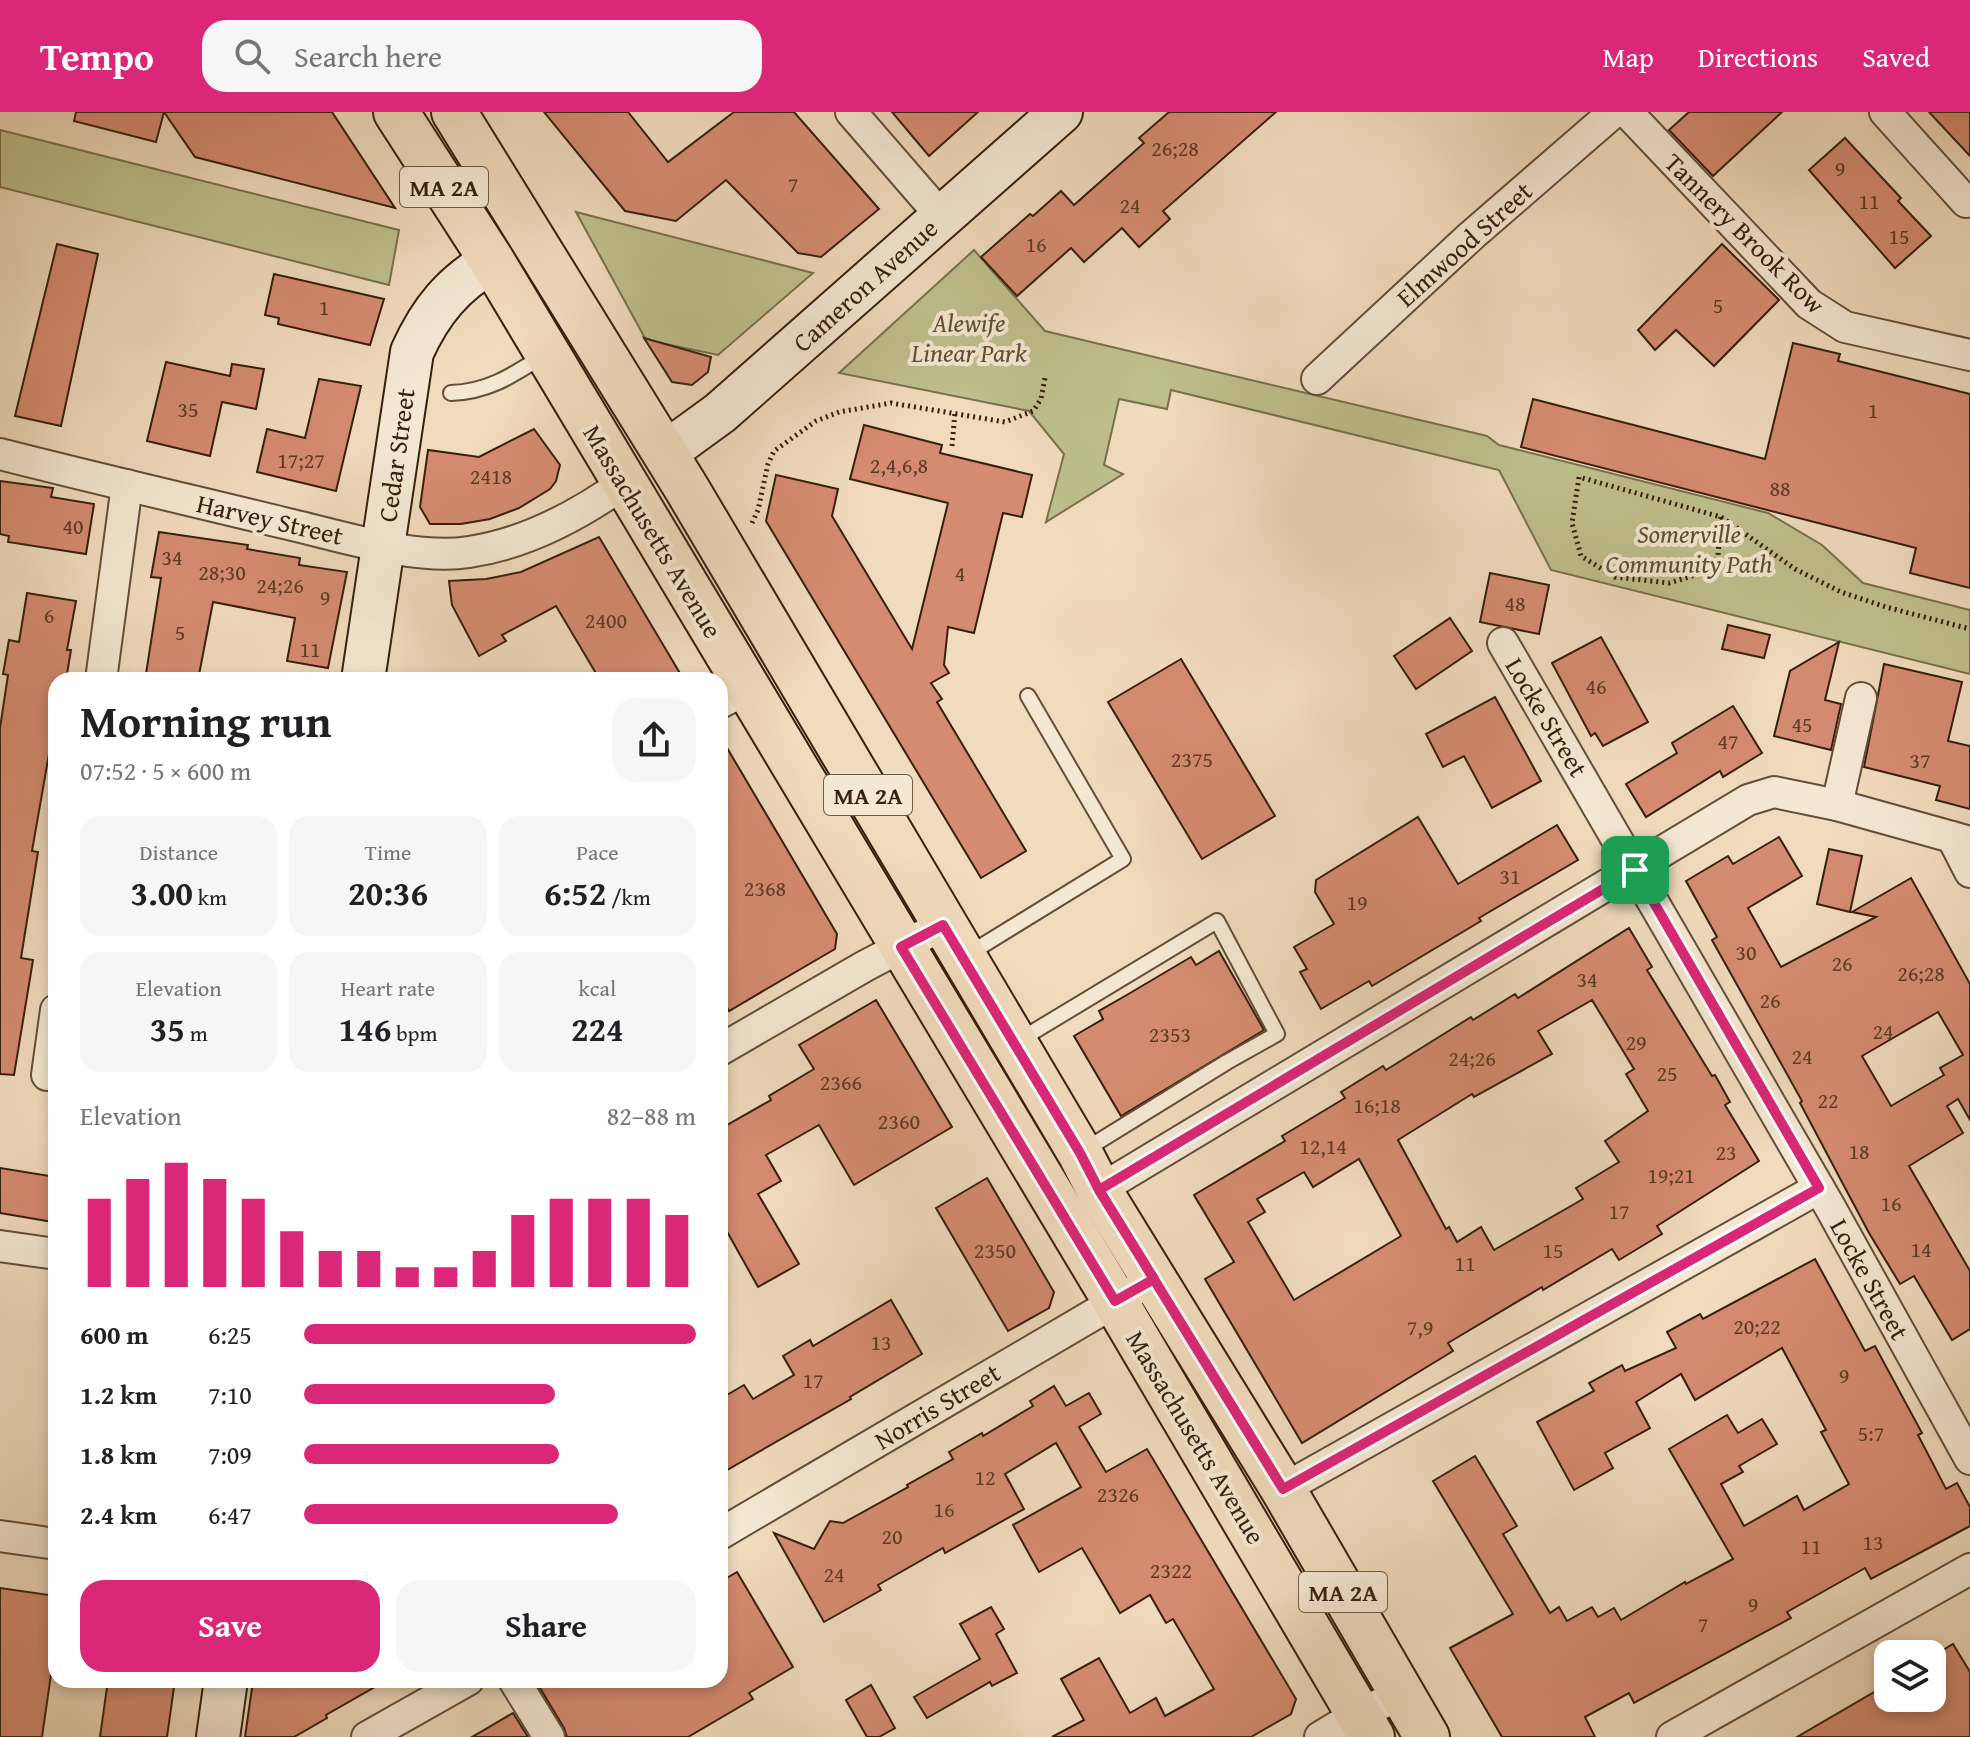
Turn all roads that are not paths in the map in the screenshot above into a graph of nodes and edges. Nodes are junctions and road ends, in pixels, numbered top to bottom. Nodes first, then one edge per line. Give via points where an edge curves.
1 (396, 112) edge
2 (454, 112) edge
3 (851, 112) edge
4 (1061, 112) edge
5 (1614, 112) edge
6 (1627, 112) edge
7 (1885, 112) edge
8 (1966, 202) dead end
9 (942, 217) junction
10 (534, 237) junction
11 (492, 261) junction
12 (547, 354) junction
13 (1970, 355) edge
14 (1317, 379) dead end
15 (451, 393) dead end
16 (665, 453) junction
17 (0, 454) edge
18 (624, 483) junction
19 (127, 485) junction
20 (384, 545) junction
21 (1503, 643) dead end
22 (102, 672) edge
23 (364, 672) edge
24 (722, 672) edge
25 (734, 696) edge
26 (1028, 696) dead end
27 (1861, 698) dead end
28 (1837, 805) junction
29 (1961, 840) edge
30 (1635, 870) junction
31 (1970, 872) edge
32 (953, 941) junction
33 (901, 947) junction
34 (1014, 1043) junction
35 (728, 1045) edge
36 (48, 1068) edge
37 (47, 1075) dead end
38 (1089, 1171) junction
39 (1819, 1188) junction
40 (0, 1246) edge
41 (48, 1253) edge
42 (1154, 1279) junction
43 (1115, 1301) junction
44 (1970, 1459) edge
45 (1283, 1489) junction
46 (728, 1529) edge
47 (0, 1536) edge
48 (48, 1543) edge
49 (1970, 1569) edge
50 (225, 1688) edge
51 (454, 1688) edge
52 (519, 1688) edge
53 (1403, 1694) junction
54 (1365, 1726) edge
55 (218, 1737) edge
56 (367, 1737) edge
57 (549, 1737) edge
58 (1320, 1737) edge
59 (1427, 1737) edge
60 (1672, 1737) edge

1 - 11 main road, Massachusetts Avenue / MA 2A
2 - 10 main road, Massachusetts Avenue / MA 2A
3 - 9 street
4 - 9 street, Cameron Avenue
5 - 14 street, Elmwood Street
6 - 13 street, Tannery Brook Row via 1809,304 1845,327
7 - 8 street
9 - 16 street, Cameron Avenue via 720,413
10 - 11 main road
10 - 16 main road, Massachusetts Avenue / MA 2A
11 - 12 main road, Massachusetts Avenue / MA 2A
11 - 20 street, Cedar Street via 449,293 412,352
12 - 15 lane via 494,385
12 - 18 main road, Massachusetts Avenue / MA 2A
16 - 18 main road
16 - 32 main road, Massachusetts Avenue / MA 2A
17 - 19 street, Harvey Street
18 - 20 street, Harvey Street via 553,524 494,547 448,553
18 - 24 main road, Massachusetts Avenue / MA 2A
19 - 20 street, Harvey Street
19 - 22 street
20 - 23 street, Cedar Street
21 - 30 street, Locke Street
25 - 33 main road, Massachusetts Avenue / MA 2A
26 - 32 lane via 1123,859
27 - 28 street
28 - 29 street
28 - 30 street via 1774,792 1748,800
29 - 31 street
30 - 38 street
30 - 39 street, Locke Street
32 - 33 street
32 - 34 main road, Massachusetts Avenue / MA 2A
33 - 35 street
33 - 43 main road, Massachusetts Avenue / MA 2A
34 - 38 main road, Massachusetts Avenue / MA 2A
34 - 38 lane via 1217,921 1277,1034 1227,1062
36 - 37 street
38 - 42 main road, Massachusetts Avenue / MA 2A
39 - 44 street, Locke Street
39 - 45 street
40 - 41 street
42 - 43 street, Norris Street
42 - 45 main road, Massachusetts Avenue / MA 2A
43 - 46 street, Norris Street
43 - 54 main road, Massachusetts Avenue / MA 2A
45 - 53 main road, Massachusetts Avenue / MA 2A
47 - 48 street
49 - 60 street
50 - 55 street
51 - 56 street
52 - 57 street
53 - 54 street
53 - 59 main road, Massachusetts Avenue / MA 2A
54 - 58 street

